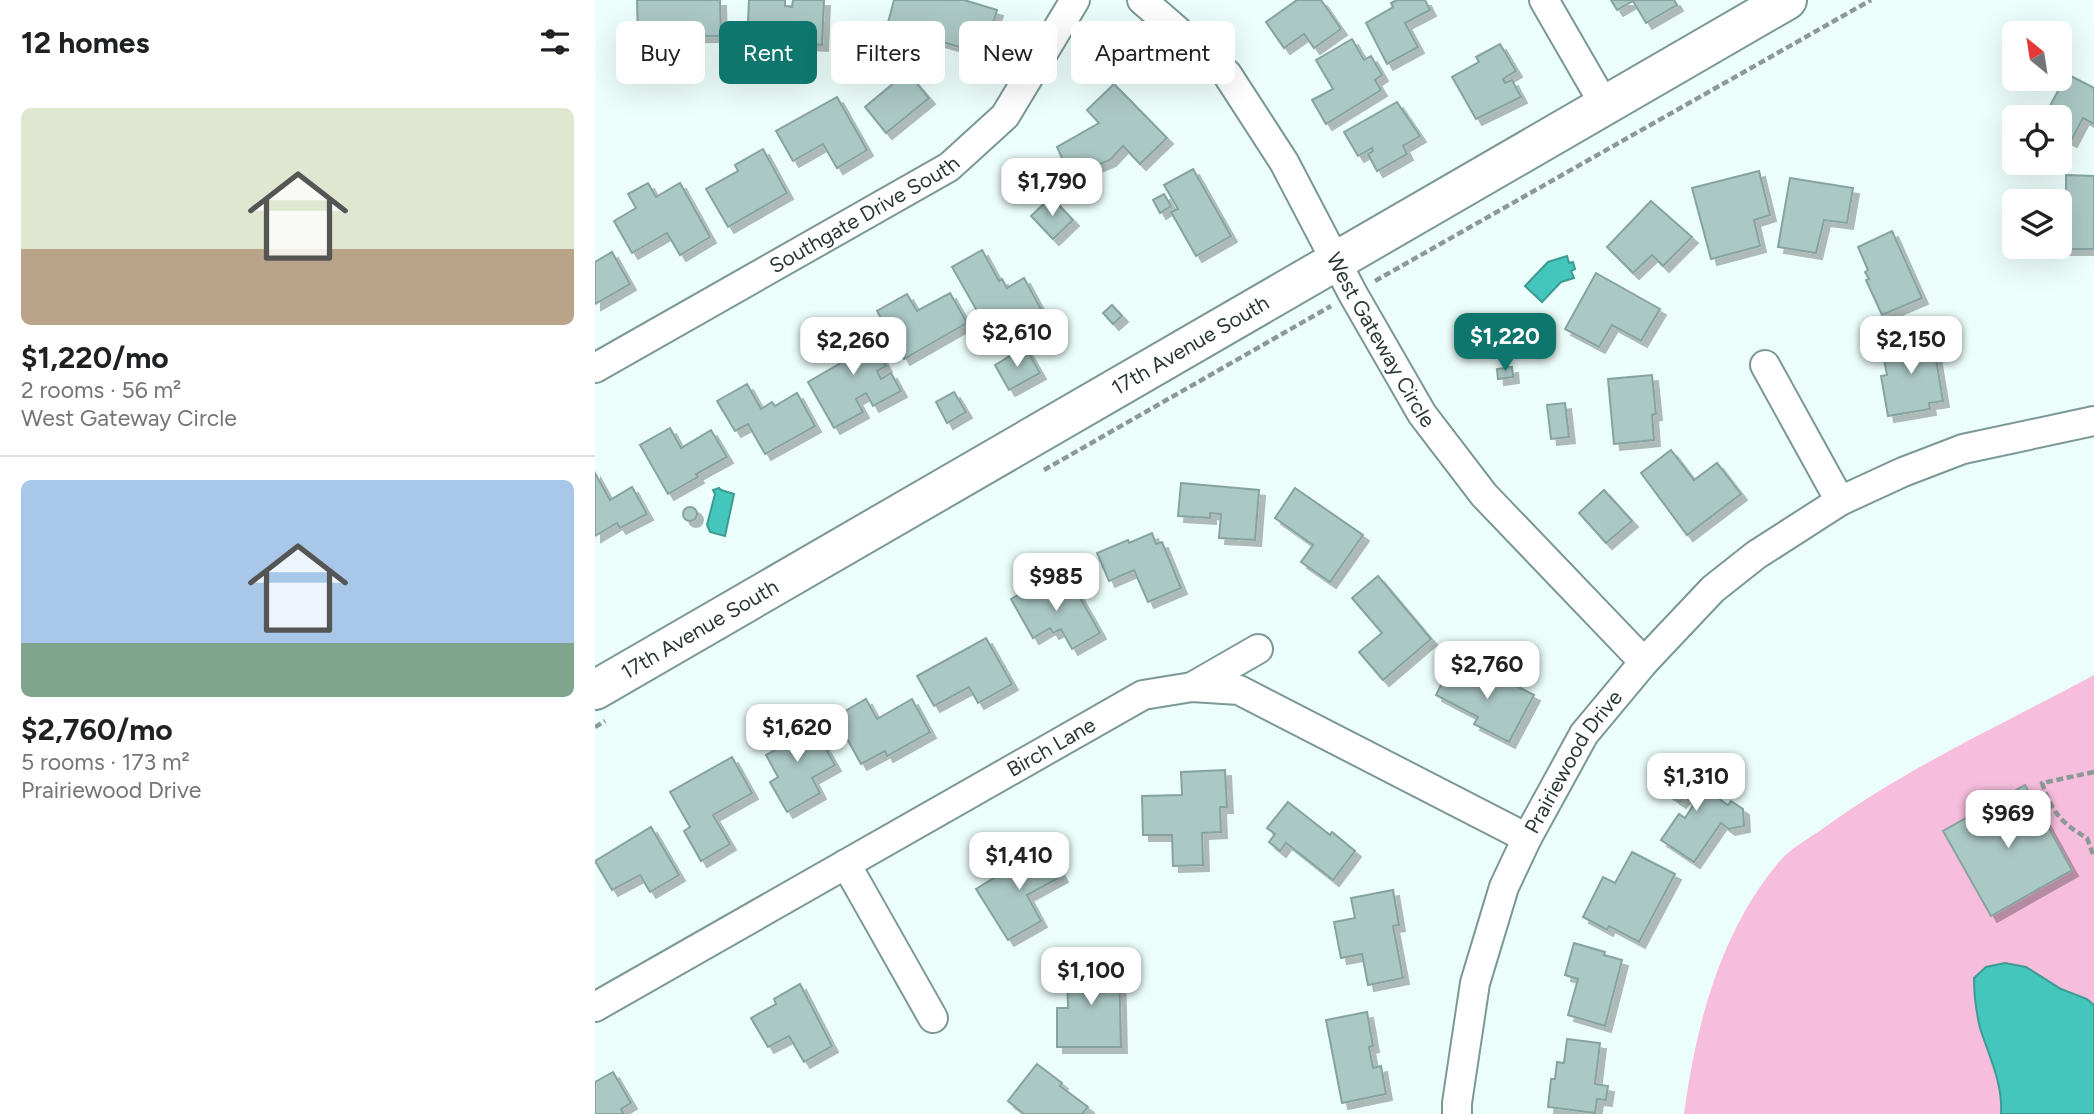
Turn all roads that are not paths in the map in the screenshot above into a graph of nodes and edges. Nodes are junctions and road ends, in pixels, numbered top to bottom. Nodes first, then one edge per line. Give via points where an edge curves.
1 (1075, 0) edge
2 (1142, 0) edge
3 (1544, 0) edge
4 (1787, 0) edge
5 (1604, 104) junction
6 (1336, 260) junction
7 (1765, 365) dead end
8 (595, 368) edge
9 (2094, 421) edge
10 (1840, 501) junction
11 (1258, 649) dead end
12 (1644, 662) junction
13 (1192, 687) junction
14 (601, 705) edge
15 (1527, 838) junction
16 (846, 864) junction
17 (595, 1007) edge
18 (933, 1018) dead end
19 (1457, 1114) edge

1 - 8 street, Southgate Drive South via 1005,116 949,167
2 - 6 street, West Gateway Circle via 1227,74 1284,162
3 - 5 street
4 - 5 street, 17th Avenue South
5 - 6 street, 17th Avenue South
6 - 12 street, West Gateway Circle via 1422,414 1484,495
6 - 14 street, 17th Avenue South
7 - 10 street
9 - 10 street, Prairiewood Drive via 1963,449
10 - 12 street, Prairiewood Drive via 1713,589
11 - 13 street
12 - 15 street, Prairiewood Drive via 1584,734
13 - 15 street, Birch Lane via 1239,690
13 - 16 street, Birch Lane via 1143,695
15 - 19 street, Prairiewood Drive via 1504,887 1475,983
16 - 17 street, Birch Lane
16 - 18 street

